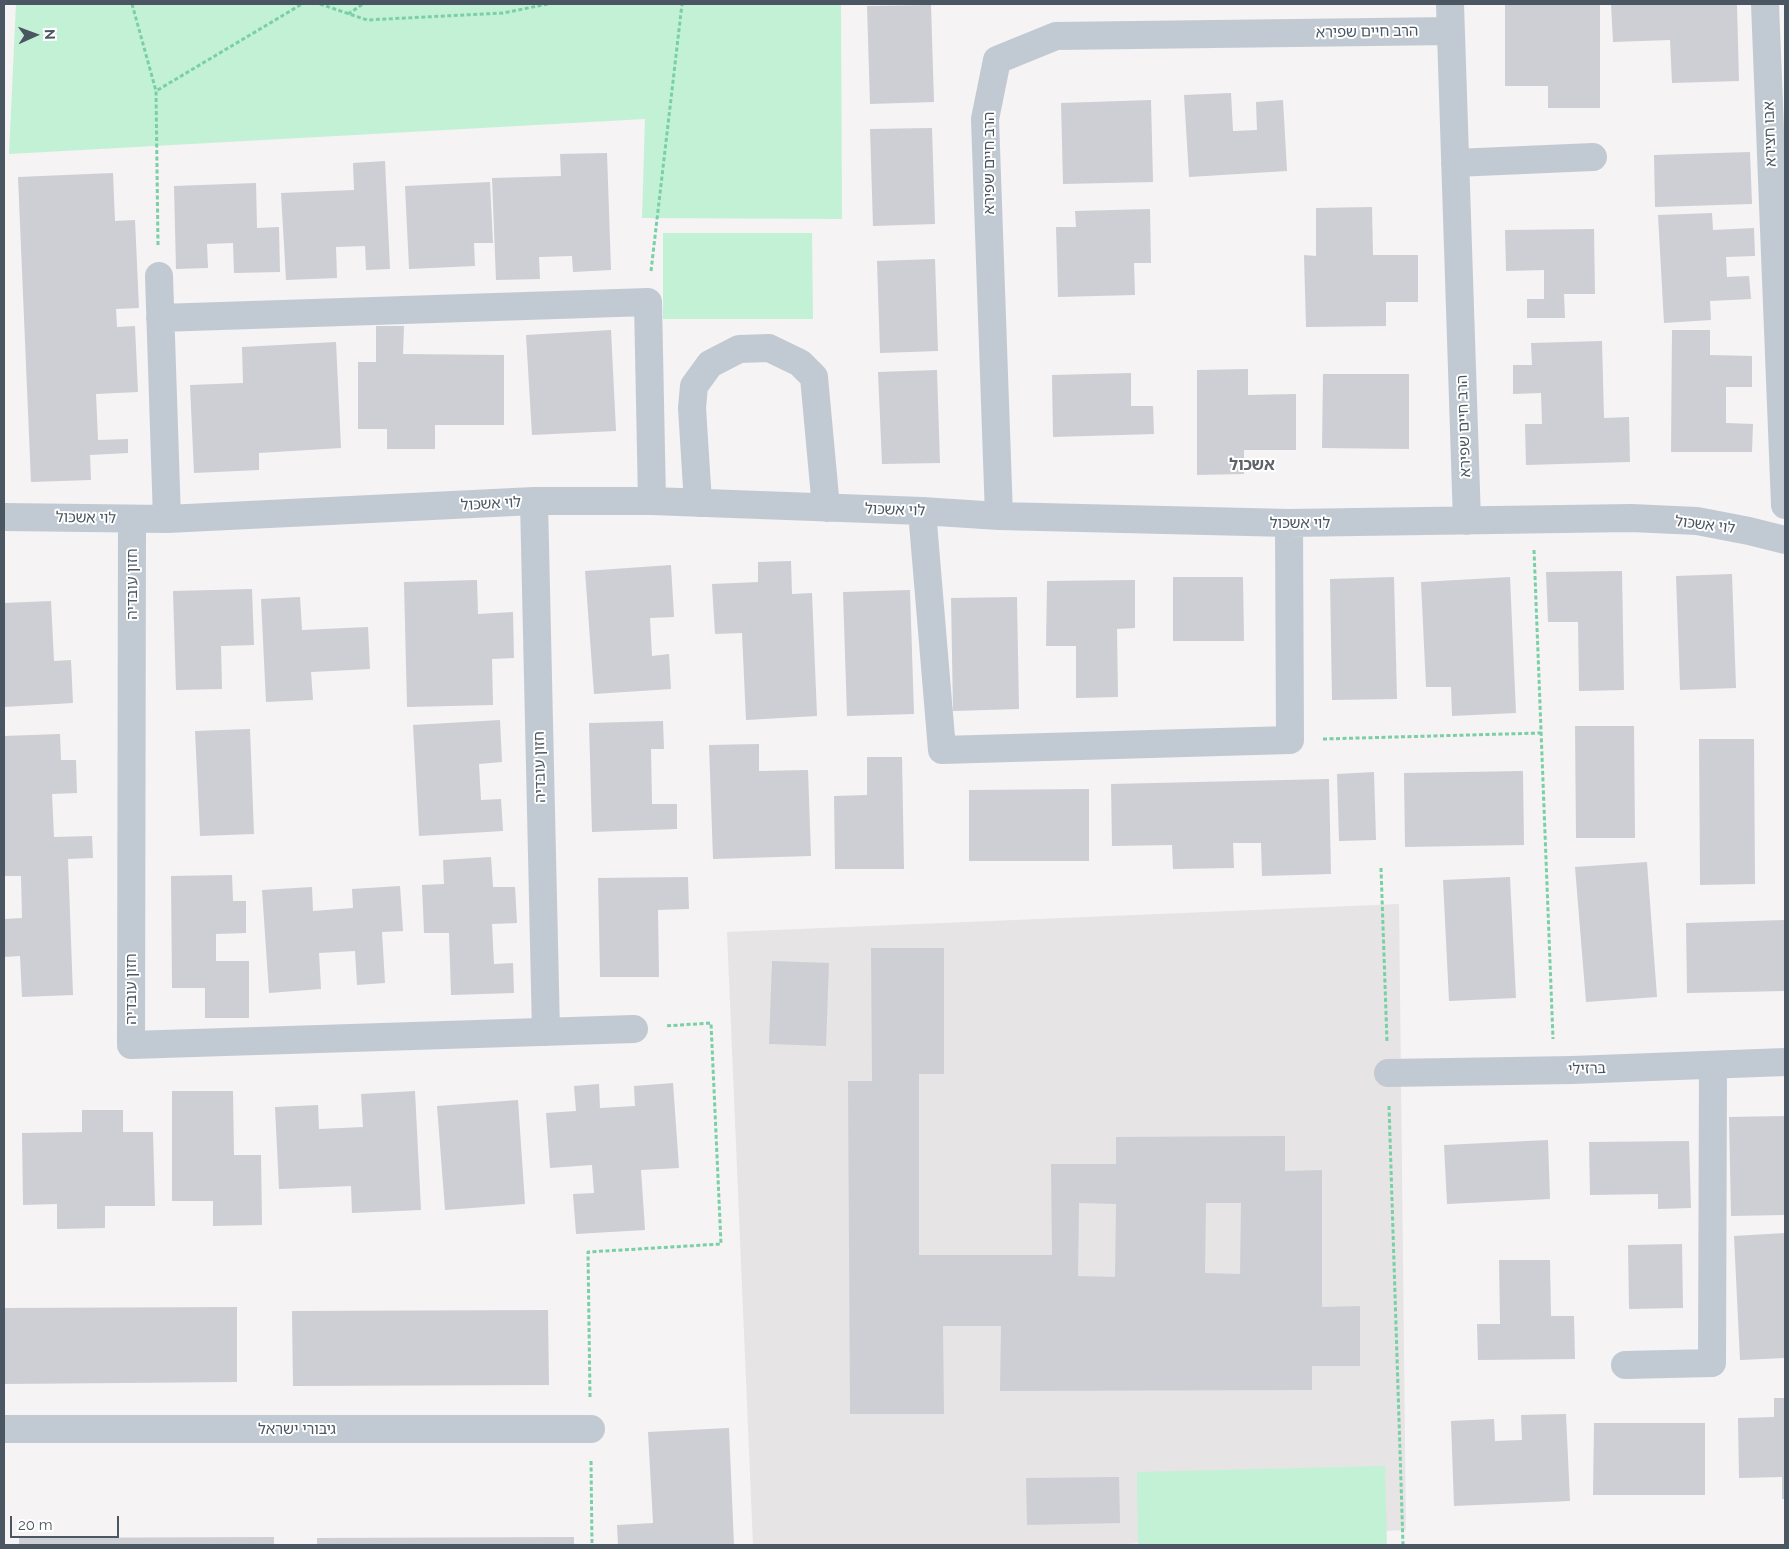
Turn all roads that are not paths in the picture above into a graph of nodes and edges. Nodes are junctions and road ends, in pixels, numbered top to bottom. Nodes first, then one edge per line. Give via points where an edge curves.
1 (1450, 4) edge
2 (1764, 4) edge
3 (1451, 31) junction
4 (1593, 157) dead end
5 (1455, 163) junction
6 (159, 276) road end
7 (160, 318) junction
8 (652, 501) junction
9 (534, 502) junction
10 (698, 503) junction
11 (1785, 505) edge
12 (826, 508) junction
13 (922, 511) junction
14 (999, 516) junction
15 (4, 517) edge
16 (132, 519) junction
17 (167, 519) junction
18 (1467, 521) junction
19 (1289, 523) junction
20 (1785, 540) edge
21 (634, 1029) road end
22 (546, 1032) junction
23 (1785, 1062) edge
24 (1713, 1065) junction
25 (1388, 1073) road end
26 (1625, 1365) dead end
27 (4, 1429) edge
28 (591, 1429) road end

1 - 3 street, הרב חיים שפירא
2 - 11 street, אבו חצירא
3 - 5 street, הרב חיים שפירא
3 - 14 street, הרב חיים שפירא via 1056,36 997,60 985,119
4 - 5 street
5 - 18 street, הרב חיים שפירא
6 - 7 street
7 - 8 street via 648,302
7 - 17 street
8 - 9 street, לוי אשכול
8 - 10 street, לוי אשכול
9 - 17 street, לוי אשכול
9 - 22 street, חזון עובדיה
10 - 12 street, לוי אשכול
10 - 12 street via 692,408 694,386 710,364 740,349 770,348 800,363 814,376
12 - 13 street, לוי אשכול
13 - 14 street, לוי אשכול
13 - 19 street via 942,750 1290,740
14 - 19 street, לוי אשכול
15 - 16 street, לוי אשכול
16 - 17 street, לוי אשכול
16 - 22 street, חזון עובדיה via 131,1045
18 - 19 street, לוי אשכול
18 - 20 street, לוי אשכול via 1631,518 1697,521
21 - 22 street, חזון עובדיה
23 - 24 street, ברזילי
24 - 25 street, ברזילי
24 - 26 street via 1712,1363
27 - 28 street, גיבורי ישראל

